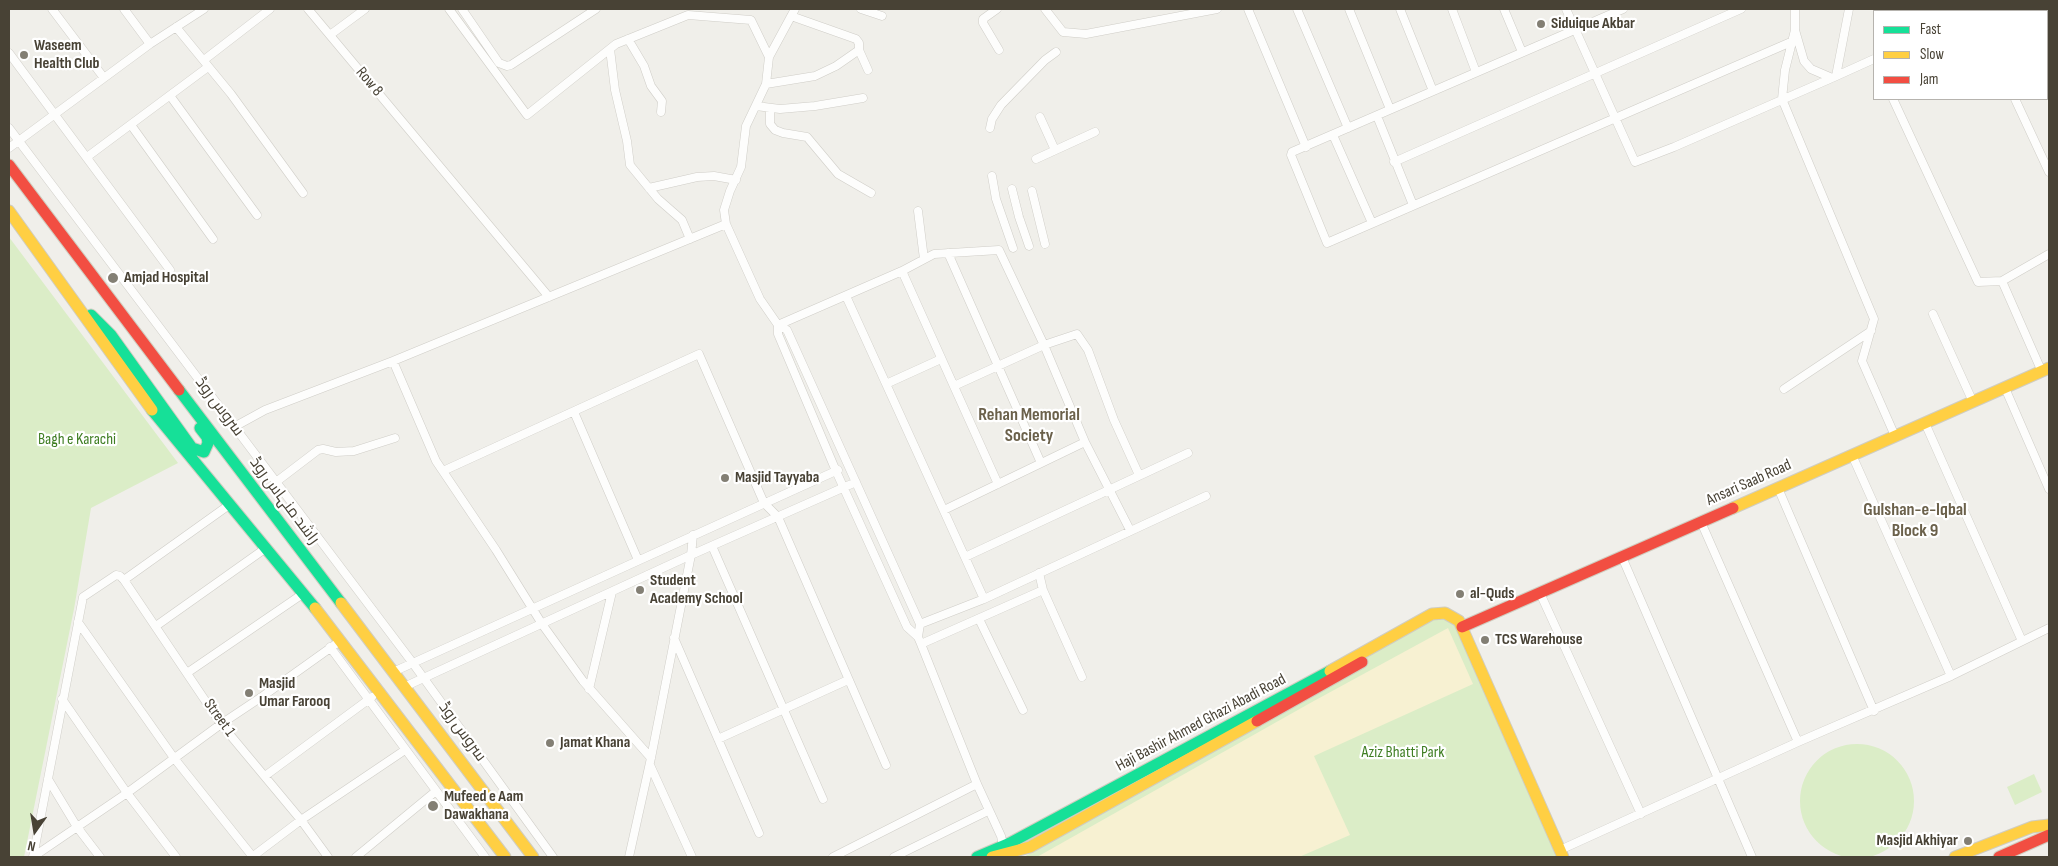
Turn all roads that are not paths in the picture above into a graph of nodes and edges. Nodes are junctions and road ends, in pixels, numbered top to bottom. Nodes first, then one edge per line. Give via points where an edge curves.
1 (52, 9) edge
2 (124, 9) edge
3 (204, 9) edge
4 (270, 9) edge
5 (308, 9) edge
6 (365, 9) edge
7 (449, 9) edge
8 (462, 9) edge
9 (596, 9) edge
10 (794, 9) edge
11 (861, 9) edge
12 (997, 9) edge
13 (1045, 9) edge
14 (1217, 9) edge
15 (1248, 9) edge
16 (1297, 9) edge
17 (1349, 9) edge
18 (1400, 9) edge
19 (1452, 9) edge
20 (1504, 9) edge
21 (1566, 9) edge
22 (1622, 9) edge
23 (1741, 9) edge
24 (1795, 9) edge
25 (1849, 9) edge
26 (790, 16) junction
27 (882, 16) dead end
28 (176, 27) junction
29 (1795, 30) junction
30 (1576, 31) junction
31 (330, 35) junction
32 (628, 38) junction
33 (1791, 42) junction
34 (150, 44) junction
35 (610, 49) junction
36 (859, 50) junction
37 (999, 50) dead end
38 (1056, 52) dead end
39 (1522, 52) junction
40 (9, 53) edge
41 (769, 57) junction
42 (1873, 59) edge
43 (206, 63) junction
44 (868, 70) dead end
45 (1476, 72) junction
46 (1595, 73) junction
47 (1834, 77) junction
48 (104, 78) junction
49 (766, 84) junction
50 (1433, 91) junction
51 (171, 96) junction
52 (863, 98) dead end
53 (1782, 100) junction
54 (1893, 100) edge
55 (2015, 100) edge
56 (756, 106) junction
57 (770, 108) junction
58 (1390, 109) junction
59 (661, 112) dead end
60 (54, 114) junction
61 (1376, 116) junction
62 (1040, 117) dead end
63 (1616, 118) junction
64 (131, 125) junction
65 (9, 128) edge
66 (990, 128) dead end
67 (1348, 128) junction
68 (1095, 132) dead end
69 (1333, 135) junction
70 (18, 141) junction
71 (1306, 147) junction
72 (9, 148) edge
73 (1055, 150) junction
74 (87, 157) junction
75 (1036, 159) dead end
76 (1394, 162) junction
77 (9, 165) edge
78 (2049, 172) edge
79 (992, 176) dead end
80 (736, 180) junction
81 (649, 188) junction
82 (1012, 189) dead end
83 (1032, 191) dead end
84 (303, 193) dead end
85 (871, 193) dead end
86 (1413, 205) junction
87 (9, 211) edge
88 (918, 211) dead end
89 (257, 215) dead end
90 (1372, 223) junction
91 (726, 224) junction
92 (213, 239) dead end
93 (690, 239) junction
94 (1045, 244) dead end
95 (1029, 246) dead end
96 (1013, 248) dead end
97 (948, 253) junction
98 (2049, 254) edge
99 (924, 259) junction
100 (170, 270) dead end
101 (902, 271) junction
102 (2002, 281) junction
103 (61, 283) junction
104 (846, 296) junction
105 (549, 297) junction
106 (117, 306) junction
107 (1933, 314) dead end
108 (778, 325) junction
109 (1872, 332) junction
110 (1044, 345) junction
111 (941, 359) junction
112 (393, 361) junction
113 (998, 366) junction
114 (2046, 370) edge
115 (810, 382) junction
116 (886, 384) junction
117 (800, 386) junction
118 (954, 386) junction
119 (2005, 388) junction
120 (1784, 389) dead end
121 (1973, 402) junction
122 (574, 412) junction
123 (1925, 423) junction
124 (234, 427) junction
125 (1895, 436) junction
126 (395, 438) dead end
127 (1085, 442) junction
128 (1188, 454) dead end
129 (1852, 455) junction
130 (1041, 463) junction
131 (847, 466) junction
132 (836, 471) junction
133 (443, 472) junction
134 (1139, 475) junction
135 (276, 482) junction
136 (856, 482) junction
137 (998, 484) junction
138 (843, 488) junction
139 (1778, 488) junction
140 (2049, 489) edge
141 (1109, 490) junction
142 (1206, 496) dead end
143 (764, 503) junction
144 (229, 505) junction
145 (944, 510) junction
146 (778, 517) junction
147 (1701, 522) junction
148 (1130, 530) junction
149 (693, 535) junction
150 (712, 546) junction
151 (266, 548) junction
152 (691, 555) junction
153 (965, 557) junction
154 (1622, 557) junction
155 (638, 560) junction
156 (1039, 573) junction
157 (124, 580) junction
158 (1043, 590) junction
159 (612, 592) junction
160 (304, 593) junction
161 (1540, 593) junction
162 (984, 599) junction
163 (532, 608) junction
164 (979, 618) junction
165 (78, 622) junction
166 (542, 624) junction
167 (920, 624) junction
168 (156, 626) junction
169 (1462, 627) junction
170 (2049, 628) edge
171 (674, 638) junction
172 (919, 640) junction
173 (2022, 641) junction
174 (335, 644) junction
175 (412, 662) junction
176 (393, 672) junction
177 (187, 673) junction
178 (1951, 676) junction
179 (1082, 677) dead end
180 (423, 678) junction
181 (848, 680) junction
182 (404, 687) junction
183 (589, 688) junction
184 (381, 694) junction
185 (369, 698) junction
186 (62, 699) junction
187 (784, 709) junction
188 (1023, 710) dead end
189 (1874, 710) junction
190 (221, 724) junction
191 (718, 739) junction
192 (1798, 742) junction
193 (404, 750) junction
194 (174, 758) junction
195 (650, 762) junction
196 (886, 765) dead end
197 (265, 776) junction
198 (48, 779) junction
199 (1718, 780) junction
200 (977, 784) junction
201 (436, 792) junction
202 (127, 793) junction
203 (823, 799) dead end
204 (988, 811) junction
205 (1641, 814) junction
206 (301, 820) junction
207 (2049, 825) edge
208 (77, 827) junction
209 (759, 833) dead end
210 (2049, 835) edge
211 (1004, 849) junction
212 (1562, 854) edge
213 (33, 857) edge
214 (100, 857) edge
215 (176, 857) edge
216 (252, 857) edge
217 (328, 857) edge
218 (356, 857) edge
219 (485, 857) edge
220 (505, 857) edge
221 (533, 857) edge
222 (552, 857) edge
223 (629, 857) edge
224 (692, 857) edge
225 (833, 857) edge
226 (894, 857) edge
227 (977, 857) edge
228 (991, 857) edge
229 (1752, 857) edge
230 (1955, 857) edge
231 (1998, 857) edge

1 - 48 street
2 - 34 street
3 - 28 street
4 - 43 street
5 - 31 street, Row 8
6 - 31 street
7 - 35 street via 528,115
8 - 9 street via 499,63 507,66
10 - 26 street
11 - 27 street
12 - 37 street via 984,19 983,24
13 - 14 street via 1063,32 1078,34
15 - 71 street
16 - 67 street
17 - 58 street
18 - 50 street
19 - 45 street
20 - 39 street
21 - 30 street
22 - 30 street
23 - 46 street
24 - 29 street
25 - 47 street
26 - 36 street via 856,39 860,43
26 - 41 street
28 - 34 street
28 - 43 street
29 - 33 street
29 - 47 street via 1804,61 1811,69
30 - 39 street
30 - 46 street
31 - 105 street, Row 8
32 - 35 street
32 - 41 street via 688,15 751,20
32 - 59 street via 662,101
33 - 53 street
33 - 63 street
34 - 48 street
35 - 81 street via 630,165
36 - 44 street
36 - 49 street via 815,76
38 - 66 street via 1001,105
39 - 45 street
40 - 60 street
41 - 49 street
42 - 47 street
43 - 51 street
43 - 84 street
45 - 50 street
46 - 63 street
46 - 76 street
47 - 53 street
48 - 60 street
49 - 56 street
50 - 58 street
51 - 64 street
51 - 89 street
52 - 57 street via 815,106
53 - 63 street via 1635,162
53 - 109 street via 1874,319
54 - 102 street via 1978,282
55 - 78 street
56 - 57 street
56 - 80 street via 746,126 741,167
57 - 85 street via 770,124 775,130 807,136 838,174
58 - 61 street
60 - 70 street
60 - 74 street
61 - 67 street
61 - 76 street
62 - 73 street
63 - 86 street
64 - 74 street
64 - 92 street
65 - 70 street, سروس روڈ
67 - 69 street
68 - 73 street
69 - 71 street
69 - 90 street
70 - 72 street
70 - 124 street, سروس روڈ
71 - 90 street via 1291,155 1327,243
73 - 75 street
74 - 100 street
76 - 86 street
77 - 106 main road, راشد منہاس روڈ
79 - 96 street via 996,199
80 - 81 street via 697,177
80 - 91 street via 724,210
81 - 93 street via 682,220
82 - 95 street
83 - 94 street
86 - 90 street
87 - 103 main road
88 - 99 street
91 - 93 street
91 - 108 street via 760,299
93 - 105 street
97 - 99 street
97 - 110 street via 999,250
97 - 113 street
98 - 102 street
99 - 101 street
101 - 104 street
101 - 111 street
102 - 114 street
103 - 106 main road via 111,335 192,448 204,452 207,437
103 - 144 main road via 141,397
104 - 108 street
104 - 116 street
105 - 112 street
106 - 176 main road, راشد منہاس روڈ
107 - 121 street
108 - 115 street via 787,330
108 - 117 street via 778,334
109 - 120 street
109 - 125 street via 1862,361
110 - 113 street
110 - 127 street
110 - 134 street via 1077,334 1088,350
111 - 116 street
111 - 118 street
112 - 124 street via 265,410
112 - 133 street
113 - 118 street
113 - 130 street
114 - 119 main road, Ansari Saab Road
115 - 117 street
115 - 131 street
116 - 145 street
117 - 132 street
118 - 137 street
119 - 121 main road, Ansari Saab Road
119 - 140 street
121 - 123 main road, Ansari Saab Road
122 - 133 street
122 - 143 street via 700,354
122 - 155 street
123 - 125 main road, Ansari Saab Road
123 - 173 street
124 - 135 street, سروس روڈ
125 - 129 main road, Ansari Saab Road
126 - 135 street via 354,452 318,450
127 - 130 street
127 - 141 street
128 - 134 street
129 - 139 main road, Ansari Saab Road
129 - 178 street
130 - 137 street
131 - 132 street
131 - 136 street
132 - 138 street
132 - 143 street
133 - 163 street
134 - 141 street
135 - 175 street, سروس روڈ
136 - 138 street
136 - 167 street
137 - 145 street
138 - 146 street
138 - 172 street via 907,627
139 - 147 main road, Ansari Saab Road
139 - 189 street
141 - 148 street
141 - 153 street
142 - 148 street
143 - 146 street
143 - 149 street
144 - 151 main road
144 - 157 street
145 - 153 street
146 - 150 street
146 - 181 street
147 - 154 main road, Ansari Saab Road
147 - 192 street
148 - 156 street
149 - 152 street
149 - 155 street
150 - 152 street
150 - 187 street
151 - 160 main road
151 - 168 street
152 - 159 street
152 - 171 street
153 - 162 street
154 - 161 main road, Ansari Saab Road
154 - 199 street
155 - 163 street
156 - 158 street
156 - 162 street
157 - 165 street, Street 1 via 116,575 83,597
157 - 168 street, Street 1
158 - 164 street
158 - 179 street
159 - 166 street
159 - 183 street
160 - 174 main road
160 - 177 street
161 - 169 main road, Ansari Saab Road
161 - 205 street
162 - 167 street
163 - 166 street
163 - 175 street
164 - 172 street
164 - 188 street
165 - 186 street
165 - 194 street
166 - 180 street
166 - 183 street
167 - 172 street
168 - 177 street, Street 1
169 - 211 main road, Haji Bashir Ahmed Ghazi Abadi Road via 1459,621 1444,613 1432,614
169 - 212 main road
170 - 173 street
171 - 191 street
171 - 195 street
172 - 200 street
173 - 178 street
174 - 184 main road
174 - 185 street
174 - 190 street
175 - 176 street
175 - 180 street, سروس روڈ
176 - 182 main road, راشد منہاس روڈ
177 - 190 street, Street 1
178 - 189 street
180 - 182 street
180 - 222 street, سروس روڈ
181 - 187 street
181 - 196 street
182 - 221 main road, راشد منہاس روڈ
183 - 195 street
184 - 185 street
184 - 220 main road
185 - 193 street
185 - 197 street
186 - 198 street
186 - 202 street
187 - 191 street
187 - 203 street
189 - 192 street
190 - 194 street
190 - 197 street, Street 1
191 - 209 street
192 - 199 street
193 - 201 street
193 - 206 street
194 - 202 street
194 - 216 street
195 - 223 street
195 - 224 street
197 - 206 street, Street 1
198 - 208 street
198 - 213 street
199 - 205 street
199 - 229 street
200 - 204 street
200 - 225 street
201 - 218 street
201 - 219 street
202 - 208 street
202 - 215 street
204 - 211 street
204 - 226 street
205 - 212 street
206 - 216 street
206 - 217 street, Street 1
207 - 230 main road via 2032,828
208 - 213 street
208 - 214 street
210 - 231 main road
211 - 227 main road, Haji Bashir Ahmed Ghazi Abadi Road
211 - 228 main road, Haji Bashir Ahmed Ghazi Abadi Road

